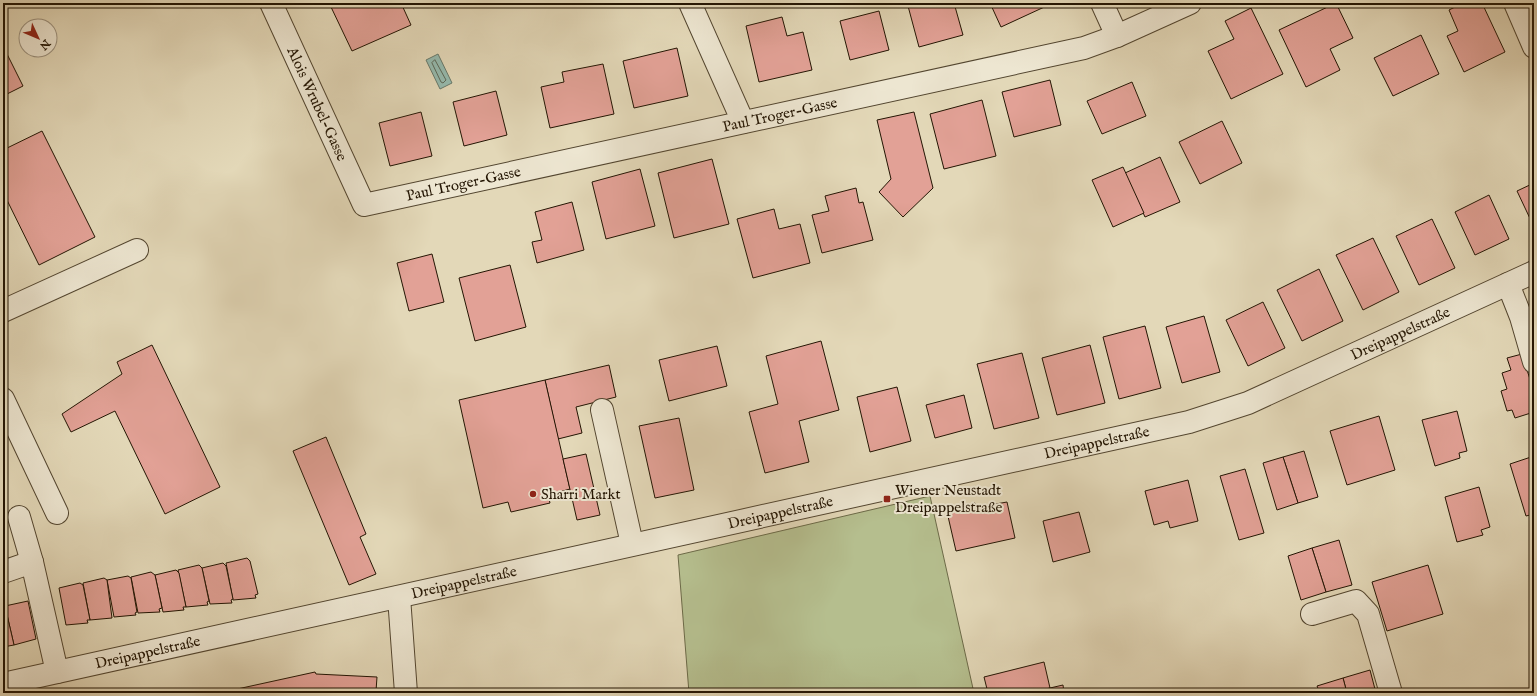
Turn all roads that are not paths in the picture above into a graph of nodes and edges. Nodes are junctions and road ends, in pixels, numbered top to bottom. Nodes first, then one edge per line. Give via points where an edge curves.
1 (271, 3) edge
2 (690, 3) edge
3 (1102, 3) edge
4 (1190, 3) edge
5 (1515, 3) edge
6 (1117, 36) junction
7 (1534, 46) edge
8 (742, 122) junction
9 (364, 205) joint
10 (137, 250) dead end
11 (1534, 272) edge
12 (1508, 284) junction
13 (3, 310) edge
14 (1534, 362) edge
15 (3, 399) edge
16 (602, 410) dead end
17 (57, 513) dead end
18 (19, 517) dead end
19 (632, 544) junction
20 (32, 562) junction
21 (3, 572) edge
22 (399, 597) junction
23 (1312, 614) dead end
24 (57, 672) junction
25 (3, 684) edge
26 (406, 693) edge
27 (1391, 693) edge

1 - 9 street, Alois Wrubel-Gasse
2 - 8 street
3 - 6 street
4 - 6 street, Paul Troger-Gasse
5 - 7 street
6 - 8 street, Paul Troger-Gasse via 1084,48
8 - 9 street, Paul Troger-Gasse
10 - 13 street
11 - 12 street, Dreipappelstraße
12 - 14 street
12 - 19 street, Dreipappelstraße via 1248,403 1188,422
15 - 17 street
16 - 19 street
18 - 20 street
19 - 22 street, Dreipappelstraße
20 - 21 street
20 - 24 street
22 - 24 street, Dreipappelstraße
22 - 26 street
23 - 27 street via 1356,601 1368,614
24 - 25 street, Dreipappelstraße

